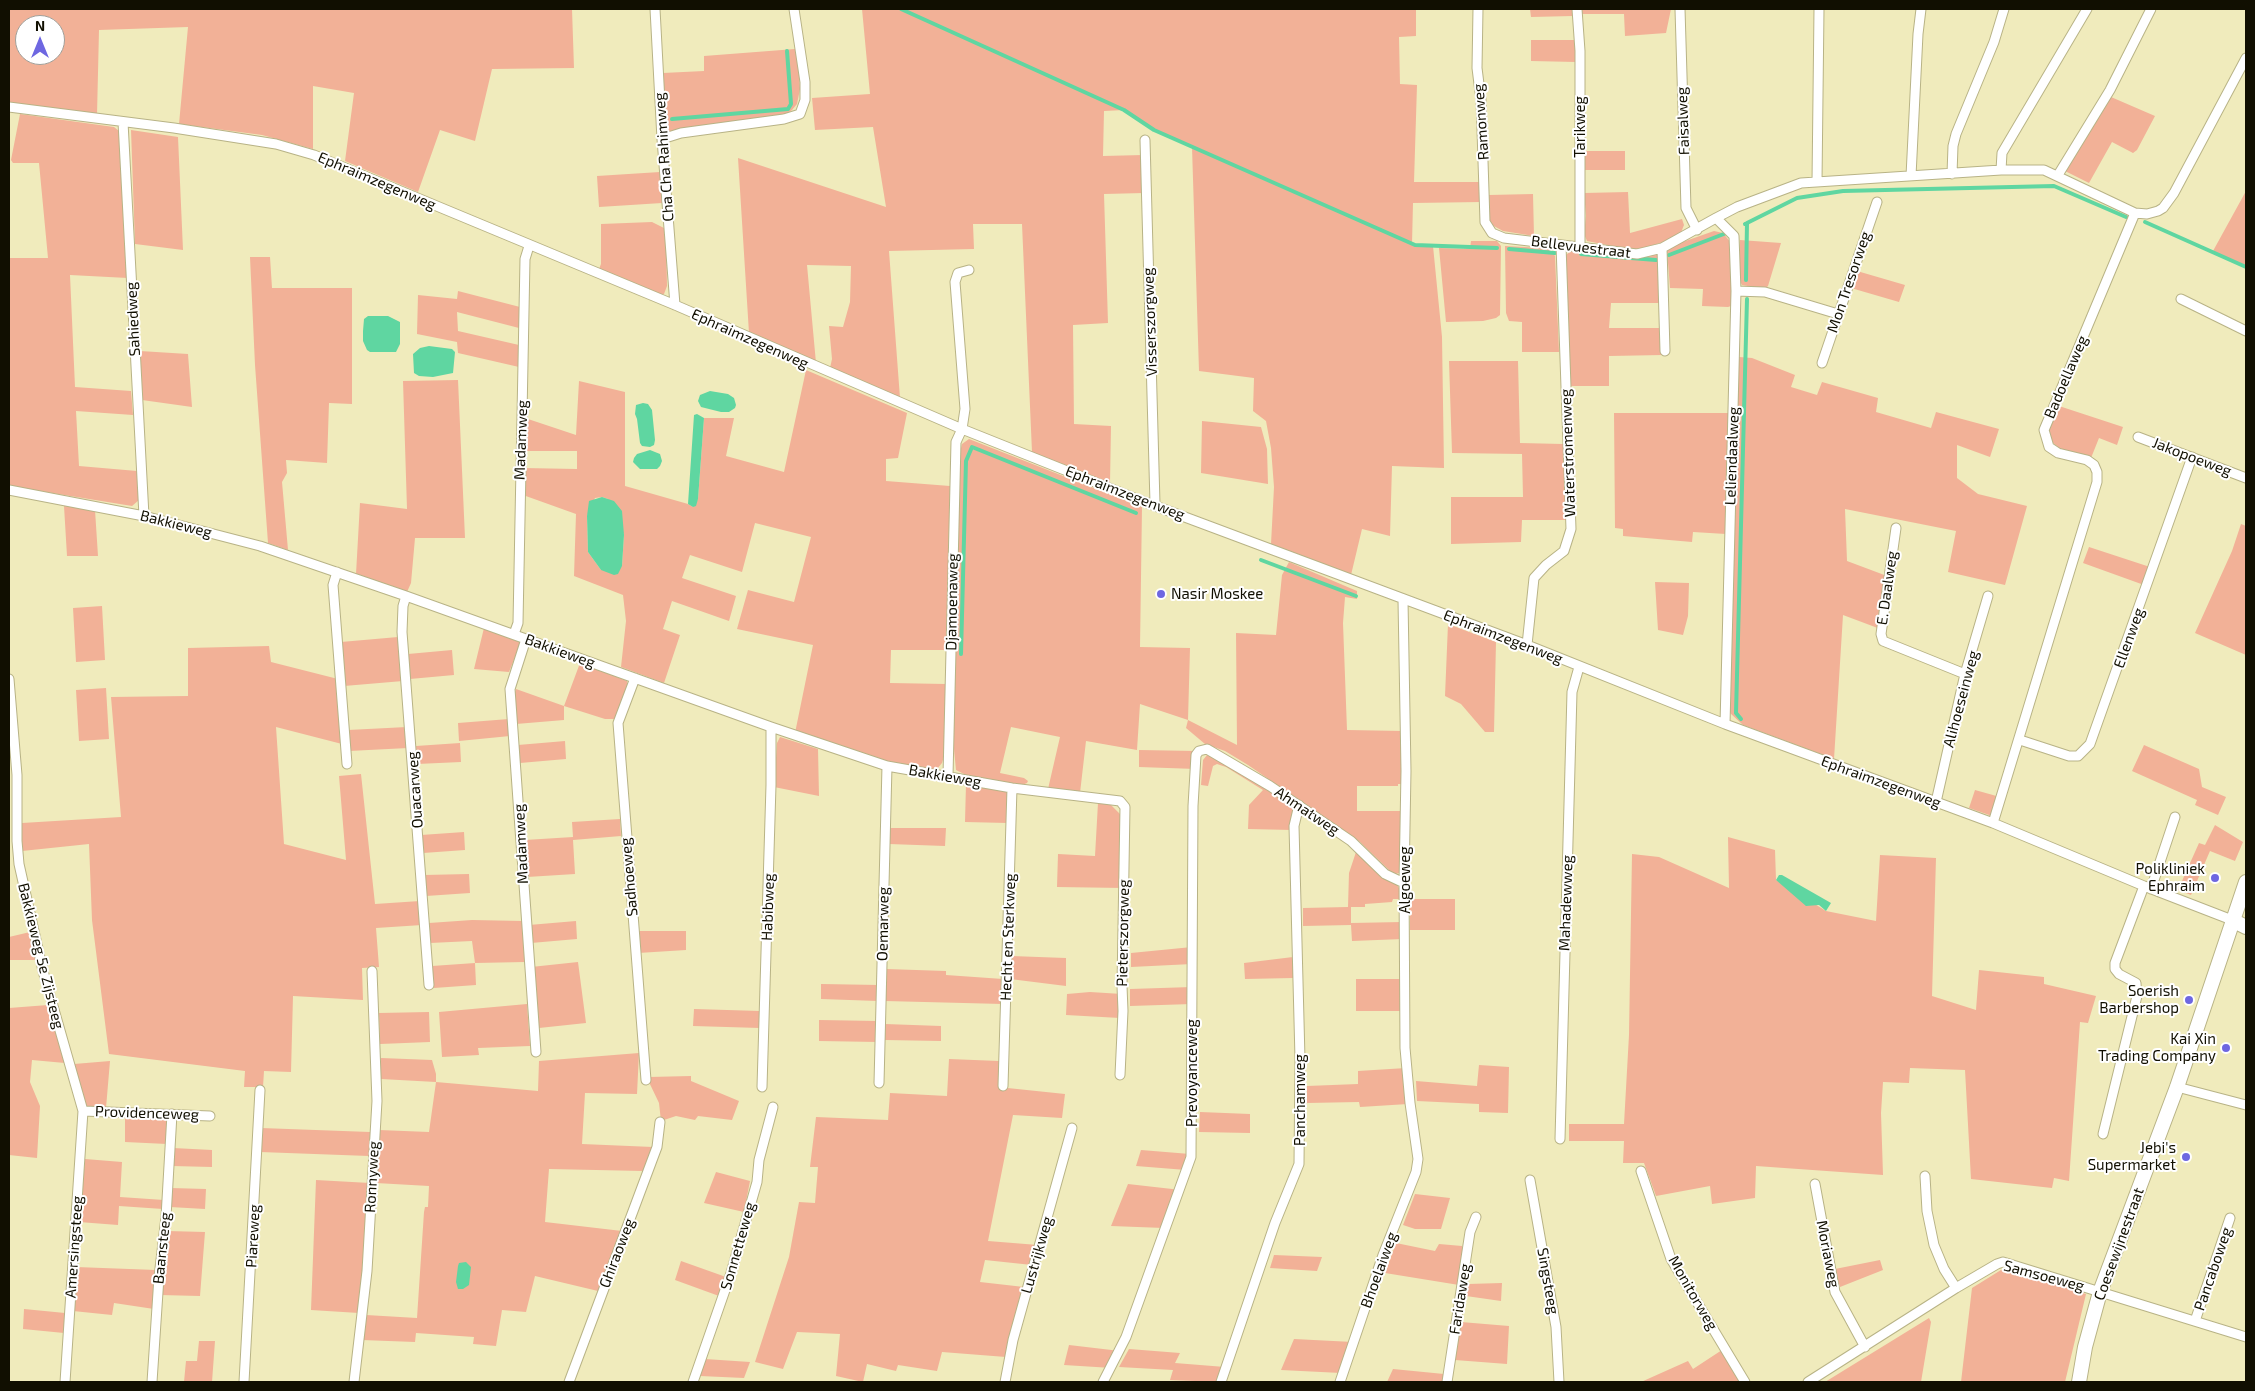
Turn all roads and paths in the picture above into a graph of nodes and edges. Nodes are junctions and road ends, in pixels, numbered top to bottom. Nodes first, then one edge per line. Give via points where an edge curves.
1 (655, 9) edge
2 (794, 9) edge
3 (1478, 9) edge
4 (1577, 9) edge
5 (1680, 9) edge
6 (1819, 9) edge
7 (1921, 9) edge
8 (2004, 9) edge
9 (2087, 9) edge
10 (2151, 9) edge
11 (2246, 58) edge
12 (9, 106) edge
13 (123, 122) junction
14 (662, 140) junction
15 (1146, 140) dead end
16 (2000, 170) junction
17 (1952, 174) junction
18 (2058, 175) junction
19 (1911, 176) junction
20 (1817, 182) junction
21 (1877, 202) dead end
22 (2135, 213) junction
23 (1716, 218) junction
24 (1697, 230) junction
25 (1492, 233) joint
26 (1561, 245) junction
27 (529, 246) junction
28 (1580, 246) junction
29 (1662, 248) junction
30 (969, 270) dead end
31 (1736, 291) junction
32 (2181, 299) dead end
33 (674, 305) junction
34 (1838, 314) junction
35 (2246, 331) edge
36 (1665, 352) dead end
37 (1822, 362) dead end
38 (962, 429) junction
39 (2138, 437) dead end
40 (2192, 457) junction
41 (2246, 478) edge
42 (9, 490) edge
43 (1155, 504) junction
44 (144, 516) junction
45 (1896, 528) dead end
46 (338, 572) junction
47 (406, 596) junction
48 (1988, 596) dead end
49 (1403, 600) junction
50 (514, 634) junction
51 (526, 639) junction
52 (1527, 645) junction
53 (1579, 667) junction
54 (1965, 674) junction
55 (635, 678) junction
56 (9, 679) edge
57 (1725, 724) junction
58 (771, 727) junction
59 (2020, 740) junction
60 (1202, 749) joint
61 (347, 764) dead end
62 (887, 766) junction
63 (948, 776) junction
64 (1012, 788) junction
65 (1113, 800) joint
66 (1936, 802) junction
67 (1299, 805) junction
68 (2175, 817) dead end
69 (1993, 823) junction
70 (2246, 882) edge
71 (1404, 883) junction
72 (2147, 887) junction
73 (2232, 920) junction
74 (2246, 926) edge
75 (372, 971) dead end
76 (429, 985) dead end
77 (536, 1052) dead end
78 (1120, 1075) dead end
79 (646, 1080) dead end
80 (879, 1083) dead end
81 (1004, 1086) dead end
82 (762, 1087) dead end
83 (2176, 1088) junction
84 (260, 1090) dead end
85 (2246, 1105) edge
86 (773, 1107) dead end
87 (83, 1111) junction
88 (172, 1114) junction
89 (210, 1116) dead end
90 (660, 1122) dead end
91 (1072, 1128) dead end
92 (2103, 1134) dead end
93 (1560, 1139) dead end
94 (1418, 1159) joint
95 (1641, 1171) dead end
96 (1925, 1176) dead end
97 (1530, 1180) dead end
98 (1815, 1184) dead end
99 (1476, 1218) dead end
100 (2230, 1218) dead end
101 (1956, 1288) junction
102 (2100, 1292) junction
103 (2195, 1321) junction
104 (2246, 1337) edge
105 (1864, 1347) junction
106 (65, 1382) edge
107 (152, 1382) edge
108 (244, 1382) edge
109 (354, 1382) edge
110 (569, 1382) edge
111 (693, 1382) edge
112 (1005, 1382) edge
113 (1102, 1382) edge
114 (1220, 1382) edge
115 (1340, 1382) edge
116 (1447, 1382) edge
117 (1559, 1382) edge
118 (1745, 1382) edge
119 (1808, 1382) edge
120 (2078, 1382) edge

1 - 14 street, Cha Cha Rahimweg
2 - 14 street via 805,82 806,100 800,114 681,133
3 - 25 street, Ramonweg via 1477,68 1486,222
4 - 28 street, Tarikweg
5 - 24 street, Faisalweg via 1686,208
6 - 20 street
7 - 19 street
8 - 17 street via 1952,146
9 - 16 street via 2002,153
10 - 18 street via 2110,90
11 - 22 street via 2174,193 2158,211
12 - 13 street, Ephraimzegenweg
13 - 27 street, Ephraimzegenweg via 276,144 314,155
13 - 44 street, Sahiedweg
14 - 33 street, Cha Cha Rahimweg
15 - 43 street, Visserszorgweg
16 - 17 street
16 - 18 street via 2044,170
17 - 19 street
18 - 22 street
19 - 20 street
20 - 23 street via 1801,183
21 - 34 street, Mon Tresorweg
22 - 59 street, Badoellaweg via 2044,430 2049,447 2094,465 2098,482
23 - 24 street
23 - 31 street, Leliendaalweg via 1734,236
24 - 29 street, Bellevuestraat
25 - 26 street, Bellevuestraat via 1504,238
26 - 28 street, Bellevuestraat
26 - 52 street, Waterstromenweg via 1571,529 1564,551 1534,578
27 - 33 street, Ephraimzegenweg
27 - 50 street, Madamweg via 525,259 518,623
28 - 29 street, Bellevuestraat via 1637,254
29 - 36 street
30 - 38 street, Djamoenaweg via 958,273 955,282 965,409
31 - 34 street via 1765,292
31 - 57 street, Leliendaalweg
32 - 35 street
33 - 38 street, Ephraimzegenweg
34 - 37 street, Mon Tresorweg
38 - 43 street, Ephraimzegenweg
38 - 63 street, Djamoenaweg via 956,442
39 - 40 street, Jakopoeweg
40 - 41 street, Jakopoeweg
40 - 59 street, Ellenweg via 2090,744 2078,756 2069,756
42 - 44 street, Bakkieweg
43 - 49 street, Ephraimzegenweg
44 - 46 street, Bakkieweg via 260,546
45 - 54 street, E. Daalweg via 1881,634 1883,641
46 - 47 street, Bakkieweg
46 - 61 street via 333,585
47 - 50 street, Bakkieweg
47 - 76 street, Ouacarweg via 402,632
48 - 54 street, Alihoeseinweg
49 - 52 street, Ephraimzegenweg
49 - 71 street, Algoeweg
50 - 51 street, Bakkieweg
51 - 55 street, Bakkieweg
51 - 77 street, Madamweg via 510,689
52 - 53 street, Ephraimzegenweg
53 - 57 street, Ephraimzegenweg
53 - 93 street, Mahadewweg via 1572,692
54 - 66 street, Alihoeseinweg
55 - 58 street, Bakkieweg
55 - 79 street, Sadhoeweg via 618,723
56 - 87 street, Bakkieweg 5e Zijsteeg via 19,864 42,971
57 - 66 street, Ephraimzegenweg
58 - 62 street, Bakkieweg
58 - 82 street, Habibweg
59 - 69 street, Badoellaweg
60 - 67 street, Ahmatweg via 1244,769
60 - 113 street, Prevoyanceweg via 1196,755 1192,806 1191,1157 1126,1337
62 - 63 street, Bakkieweg
62 - 80 street, Oemarweg
63 - 64 street, Bakkieweg
64 - 65 street, Bakkieweg
64 - 81 street, Hecht en Sterkweg
65 - 78 street, Pieterszorgweg via 1120,800 1125,807
66 - 69 street, Ephraimzegenweg
67 - 71 street, Ahmatweg via 1351,841 1385,874
67 - 114 street, Panchamweg via 1294,826 1300,1059 1299,1164
68 - 72 street
69 - 72 street, Ephraimzegenweg
70 - 73 street, Coesewijnestraat
71 - 94 street, Algoeweg via 1405,1048
72 - 73 street, Ephraimzegenweg
72 - 92 street via 2115,963 2119,974 2136,983 2137,996
73 - 74 street
73 - 83 street, Coesewijnestraat
75 - 109 street, Ronnyweg via 376,1101 367,1271
83 - 85 street
83 - 102 street, Coesewijnestraat
84 - 108 street, Piareweg
86 - 111 street, Sonnetteweg via 759,1160 757,1182 731,1273
87 - 88 street, Providenceweg
87 - 106 street, Amersingsteeg
88 - 89 street, Providenceweg
88 - 107 street, Baansteeg
90 - 110 street, Ghiraoweg via 657,1147
91 - 112 street, Lustrijkweg via 1013,1340
94 - 115 street, Bhoelaiweg
95 - 118 street, Monitorweg via 1671,1259
96 - 101 street via 1927,1211 1934,1245
97 - 117 street, Singsteeg via 1556,1327
98 - 105 street, Moriaweg via 1835,1292
99 - 116 street, Faridaweg via 1470,1232
100 - 103 street, Pancaboweg
101 - 102 street, Samsoeweg via 2003,1262
101 - 105 street, Samsoeweg
102 - 103 street, Samsoeweg
102 - 120 street, Coesewijnestraat
103 - 104 street, Samsoeweg
105 - 119 street, Samsoeweg

